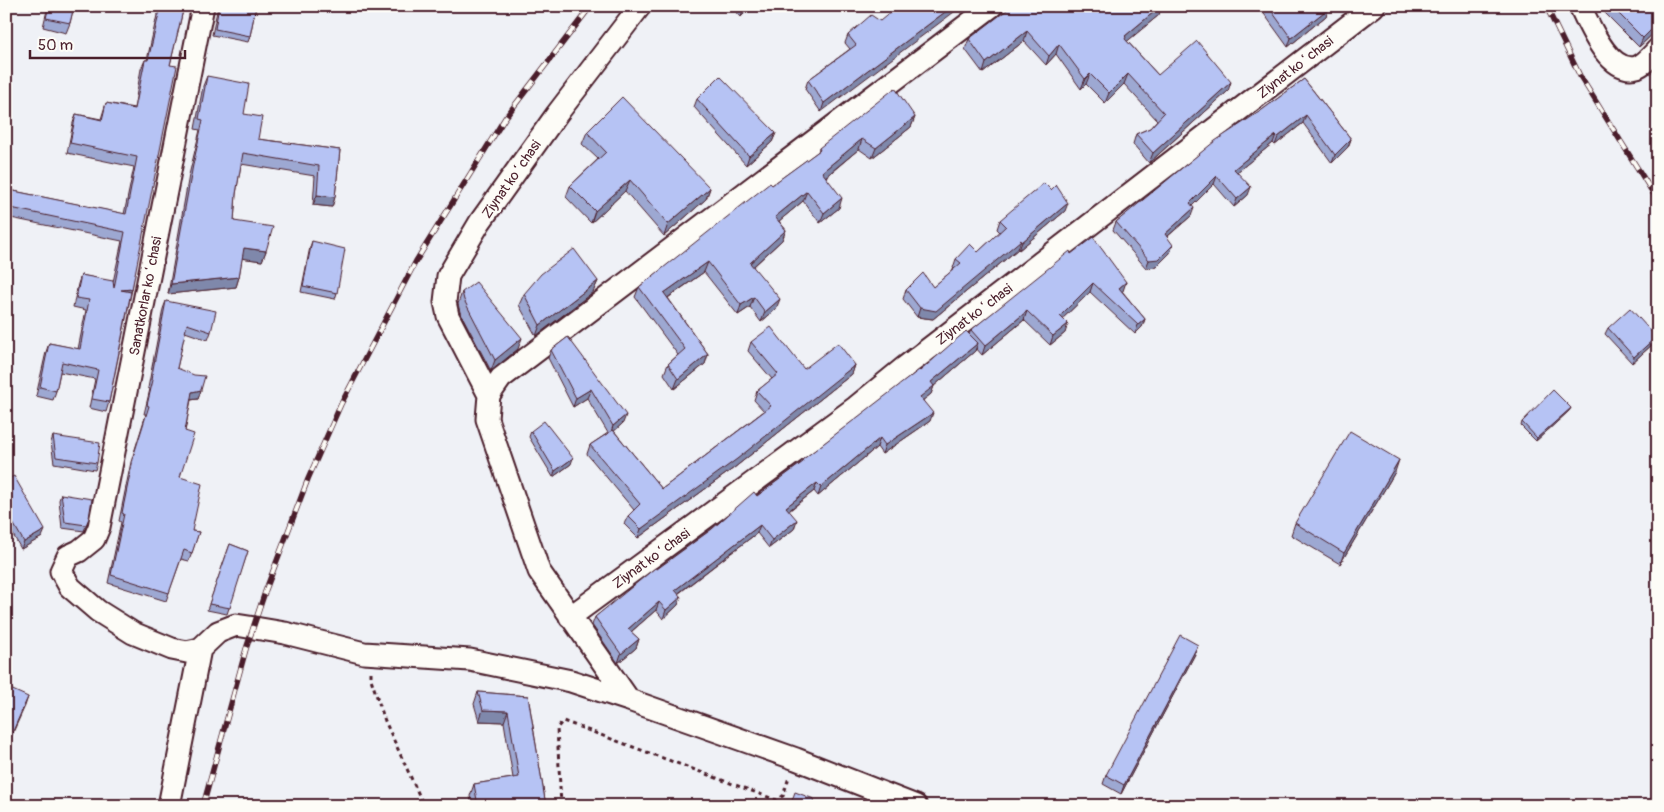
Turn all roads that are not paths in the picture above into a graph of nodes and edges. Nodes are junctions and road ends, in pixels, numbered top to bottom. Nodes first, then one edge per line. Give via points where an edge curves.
1 (203, 6) edge
2 (640, 6) edge
3 (992, 6) edge
4 (1374, 6) edge
5 (1580, 6) edge
6 (1658, 49) edge
7 (489, 395) junction
8 (570, 617) junction
9 (200, 649) junction
10 (629, 700) junction
11 (169, 806) edge
12 (916, 806) edge

1 - 9 street, Sanatkorlar koʻchasi via 99,527 94,539 68,556 61,571 70,587 98,611 133,633 187,652
2 - 7 street, Ziynat koʻchasi via 562,106 480,222 448,276 445,302 448,316
3 - 7 street via 501,378
4 - 8 street, Ziynat koʻchasi via 856,407
5 - 6 street via 1597,41 1620,65 1637,66
7 - 8 street via 487,419 538,571
8 - 10 street
9 - 10 street via 218,632 236,625 285,633 364,653 470,660 571,681
9 - 11 street
10 - 12 street via 796,759

